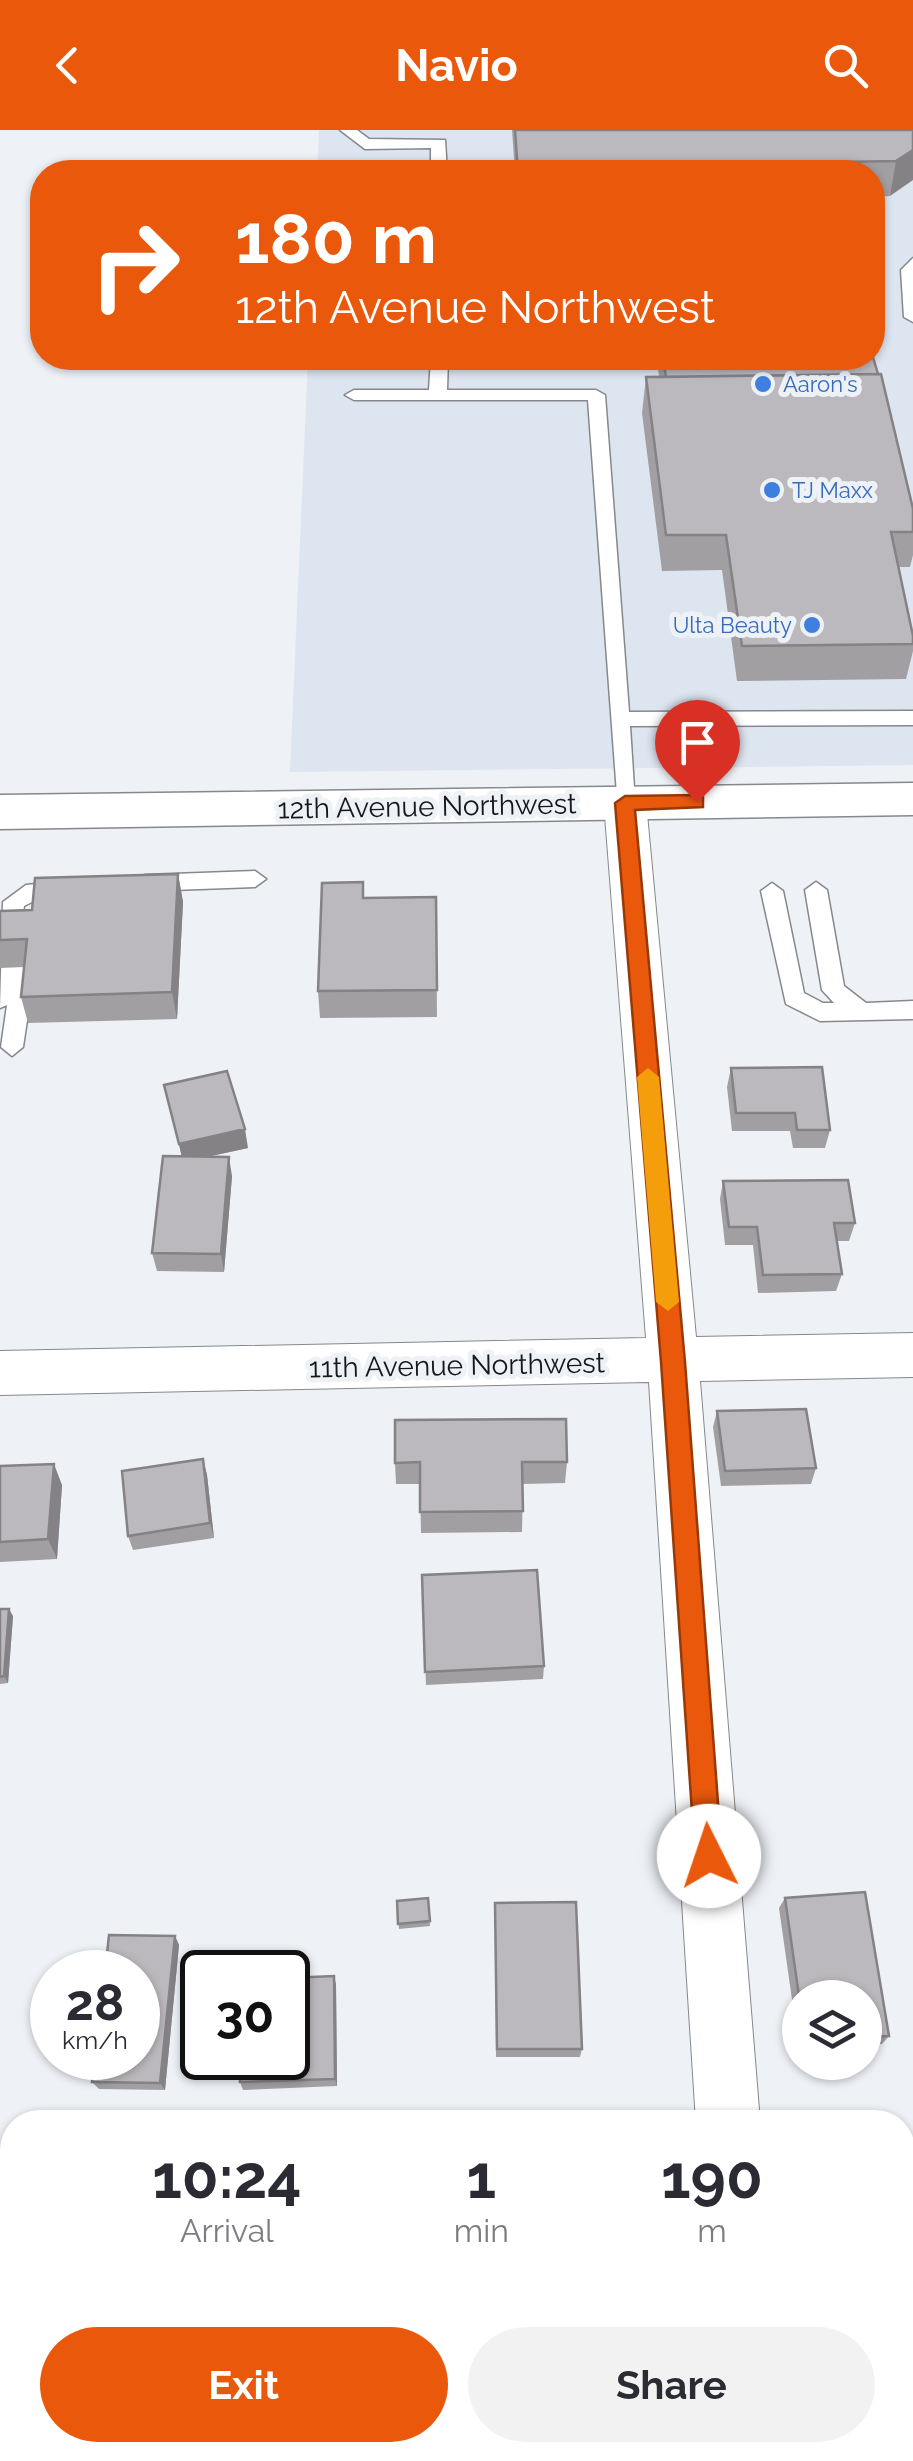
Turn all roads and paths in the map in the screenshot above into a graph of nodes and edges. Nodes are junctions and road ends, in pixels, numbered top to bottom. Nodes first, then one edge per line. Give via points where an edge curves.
1 (348, 130) edge
2 (439, 160) edge
3 (913, 263) edge
4 (913, 318) edge
5 (438, 370) edge
6 (354, 395) dead end
7 (438, 395) junction
8 (913, 718) edge
9 (620, 719) junction
10 (913, 799) edge
11 (625, 803) junction
12 (0, 812) edge
13 (256, 878) dead end
14 (115, 884) edge
15 (816, 890) dead end
16 (772, 891) dead end
17 (0, 999) edge
18 (913, 1010) edge
19 (862, 1012) junction
20 (12, 1047) dead end
21 (913, 1356) edge
22 (673, 1362) junction
23 (0, 1373) edge
24 (727, 2110) edge

1 - 2 lane via 364,144 439,142
3 - 4 lane
5 - 7 lane
6 - 7 lane
7 - 9 lane via 596,395
8 - 9 lane
9 - 11 lane
10 - 11 main road, 12th Avenue Northwest
11 - 12 main road, 12th Avenue Northwest
11 - 22 street
13 - 14 lane
15 - 19 lane via 833,990
16 - 19 lane via 794,998 820,1012
17 - 20 lane via 14,902 34,891 66,889 32,908
18 - 19 lane
21 - 22 street, 11th Avenue Northwest
22 - 23 street, 11th Avenue Northwest
22 - 24 street

